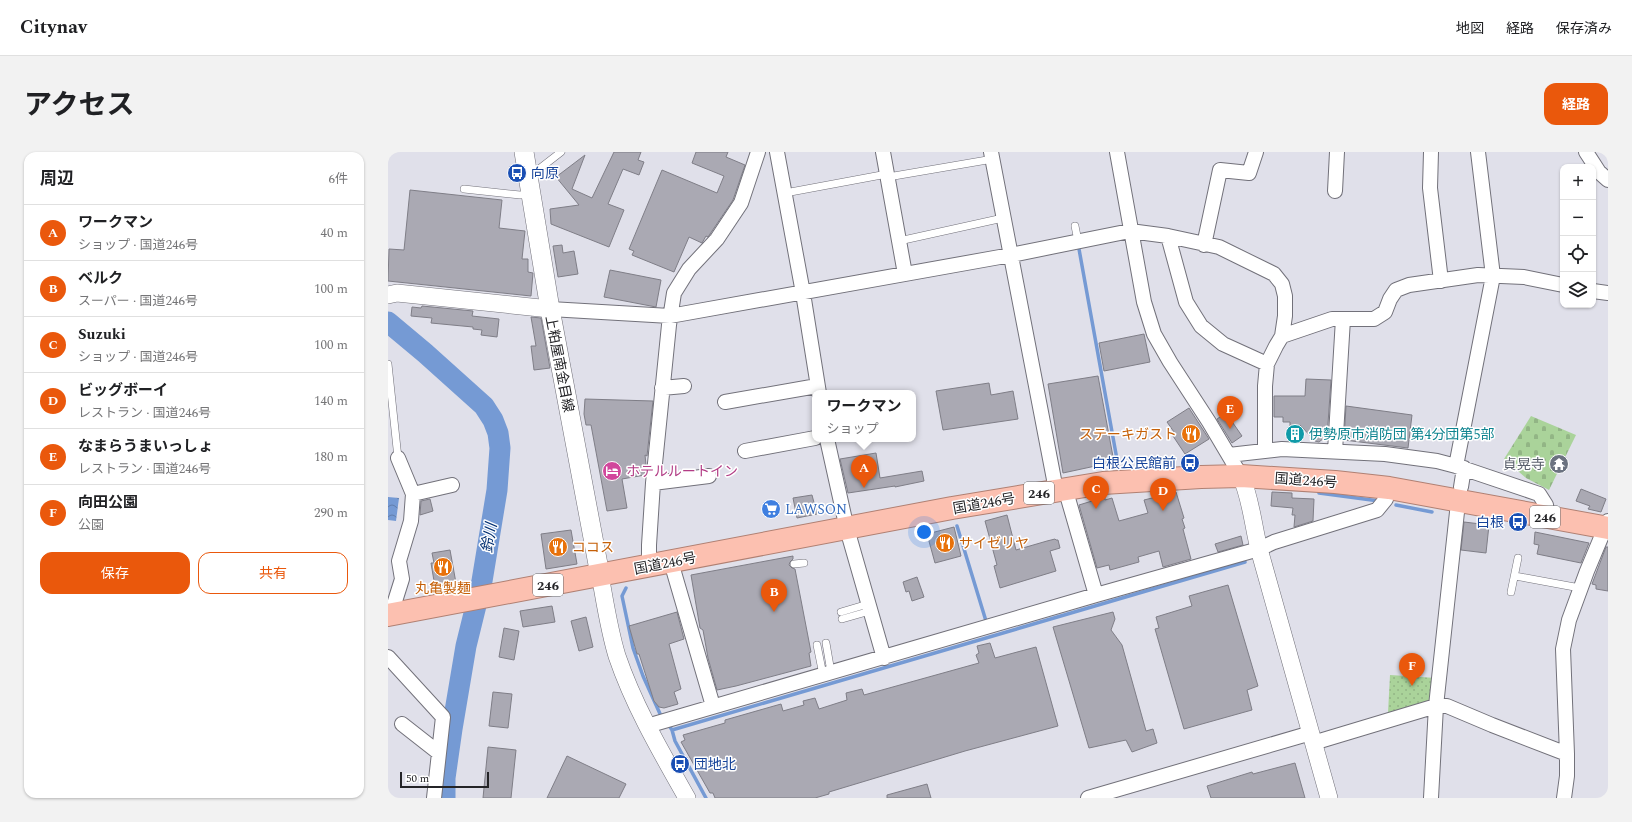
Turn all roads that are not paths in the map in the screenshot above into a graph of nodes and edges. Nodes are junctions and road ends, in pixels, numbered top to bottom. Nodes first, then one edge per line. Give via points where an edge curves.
1 (524, 152) edge
2 (562, 152) edge
3 (758, 152) edge
4 (777, 152) edge
5 (883, 152) edge
6 (1117, 152) edge
7 (1256, 152) edge
8 (1337, 152) edge
9 (1431, 152) edge
10 (1478, 152) edge
11 (1586, 152) edge
12 (992, 156) edge
13 (887, 176) junction
14 (1608, 180) edge
15 (529, 186) junction
16 (464, 189) dead end
17 (1335, 191) dead end
18 (785, 193) junction
19 (1003, 218) junction
20 (1075, 226) dead end
21 (1130, 231) junction
22 (1168, 236) junction
23 (899, 241) junction
24 (1078, 241) junction
25 (1204, 245) junction
26 (1011, 255) junction
27 (905, 274) junction
28 (1493, 276) junction
29 (1441, 281) junction
30 (1560, 284) edge
31 (1596, 291) edge
32 (803, 293) junction
33 (1608, 294) edge
34 (388, 295) edge
35 (550, 309) junction
36 (670, 316) junction
37 (1343, 319) junction
38 (1282, 336) junction
39 (388, 364) edge
40 (1267, 364) junction
41 (684, 386) dead end
42 (662, 388) junction
43 (818, 389) edge
44 (725, 402) dead end
45 (812, 439) edge
46 (828, 442) edge
47 (1265, 450) junction
48 (745, 451) dead end
49 (1334, 451) junction
50 (1229, 455) junction
51 (398, 458) joint
52 (1460, 467) junction
53 (709, 476) dead end
54 (1241, 476) junction
55 (653, 484) junction
56 (452, 485) dead end
57 (1461, 487) dead end
58 (1389, 488) junction
59 (1060, 489) junction
60 (413, 494) junction
61 (1457, 512) dead end
62 (1548, 517) junction
63 (1607, 525) edge
64 (847, 529) junction
65 (1259, 549) junction
66 (1518, 558) dead end
67 (671, 562) junction
68 (804, 563) dead end
69 (794, 564) dead end
70 (649, 566) junction
71 (600, 575) junction
72 (1515, 576) junction
73 (1580, 588) junction
74 (1511, 592) dead end
75 (1096, 595) junction
76 (869, 608) junction
77 (390, 615) edge
78 (841, 616) dead end
79 (826, 643) dead end
80 (818, 645) dead end
81 (388, 657) edge
82 (884, 658) junction
83 (827, 673) junction
84 (713, 706) junction
85 (1436, 706) junction
86 (402, 724) dead end
87 (648, 726) junction
88 (1312, 738) junction
89 (439, 753) junction
90 (1567, 754) junction
91 (434, 798) edge
92 (687, 798) edge
93 (1088, 798) edge
94 (1329, 798) edge
95 (1431, 798) edge
96 (1564, 798) edge

1 - 15 main road, 上粕屋南金目線
2 - 15 lane
3 - 36 street via 740,203 717,239 689,269 674,293
4 - 18 street
5 - 13 street
6 - 21 street
7 - 25 street via 1249,173 1220,170
8 - 17 street
9 - 29 street via 1430,188
10 - 28 street
11 - 14 street via 1599,172
12 - 13 lane
12 - 19 street
13 - 18 lane
13 - 23 street
15 - 16 lane via 520,195
15 - 35 main road, 上粕屋南金目線
18 - 32 street
19 - 23 lane
19 - 26 street
20 - 24 lane
21 - 22 street
21 - 24 street
21 - 50 street via 1144,302 1154,334
22 - 25 street
22 - 40 street via 1186,302 1201,326 1223,344
23 - 27 street
24 - 26 street
25 - 38 street via 1219,247 1274,274 1282,284 1286,296
26 - 27 street
26 - 59 street
27 - 32 street
28 - 29 street via 1478,275
28 - 30 street via 1524,277
28 - 52 street
29 - 37 street via 1408,285 1396,290 1385,312 1374,319
31 - 33 street
32 - 36 street
32 - 43 street
34 - 35 street via 398,293
35 - 36 street
35 - 71 main road, 上粕屋南金目線
36 - 42 street
37 - 38 street
37 - 49 street
38 - 40 street
39 - 51 lane
40 - 47 street
41 - 42 street
42 - 55 street
43 - 44 street
45 - 48 street
46 - 64 street
47 - 49 street
47 - 50 street
49 - 52 street via 1384,454 1437,461
50 - 54 street
51 - 60 street
52 - 57 street
52 - 62 street via 1539,494 1546,505
53 - 55 street
54 - 58 highway, 国道246号 / 246
54 - 59 highway, 国道246号 / 246 via 1103,483
54 - 65 street
55 - 70 street via 648,545
56 - 60 street
58 - 62 highway, 国道246号 / 246
58 - 65 street via 1386,499 1377,510
59 - 64 highway, 国道246号 / 246
59 - 75 street
60 - 77 street via 411,521 399,561 402,579
61 - 85 street
62 - 63 highway, 国道246号 / 246
63 - 73 street
64 - 67 highway, 国道246号 / 246
64 - 76 street
65 - 75 street
65 - 88 street
66 - 72 lane
67 - 70 highway, 国道246号 / 246
67 - 84 street
68 - 69 lane
70 - 71 highway, 国道246号 / 246
71 - 77 highway, 国道246号 / 246
71 - 87 street via 617,655 630,691
72 - 73 lane
72 - 74 lane
73 - 90 street via 1569,620 1563,649
75 - 82 street
76 - 78 lane
76 - 82 street
79 - 83 lane
80 - 83 lane
81 - 89 street via 443,717
82 - 83 street
83 - 84 street
84 - 87 street
85 - 88 street
85 - 90 street via 1447,706
85 - 95 street
86 - 89 street
87 - 92 street
88 - 93 street
88 - 94 street
89 - 91 street
90 - 96 street

